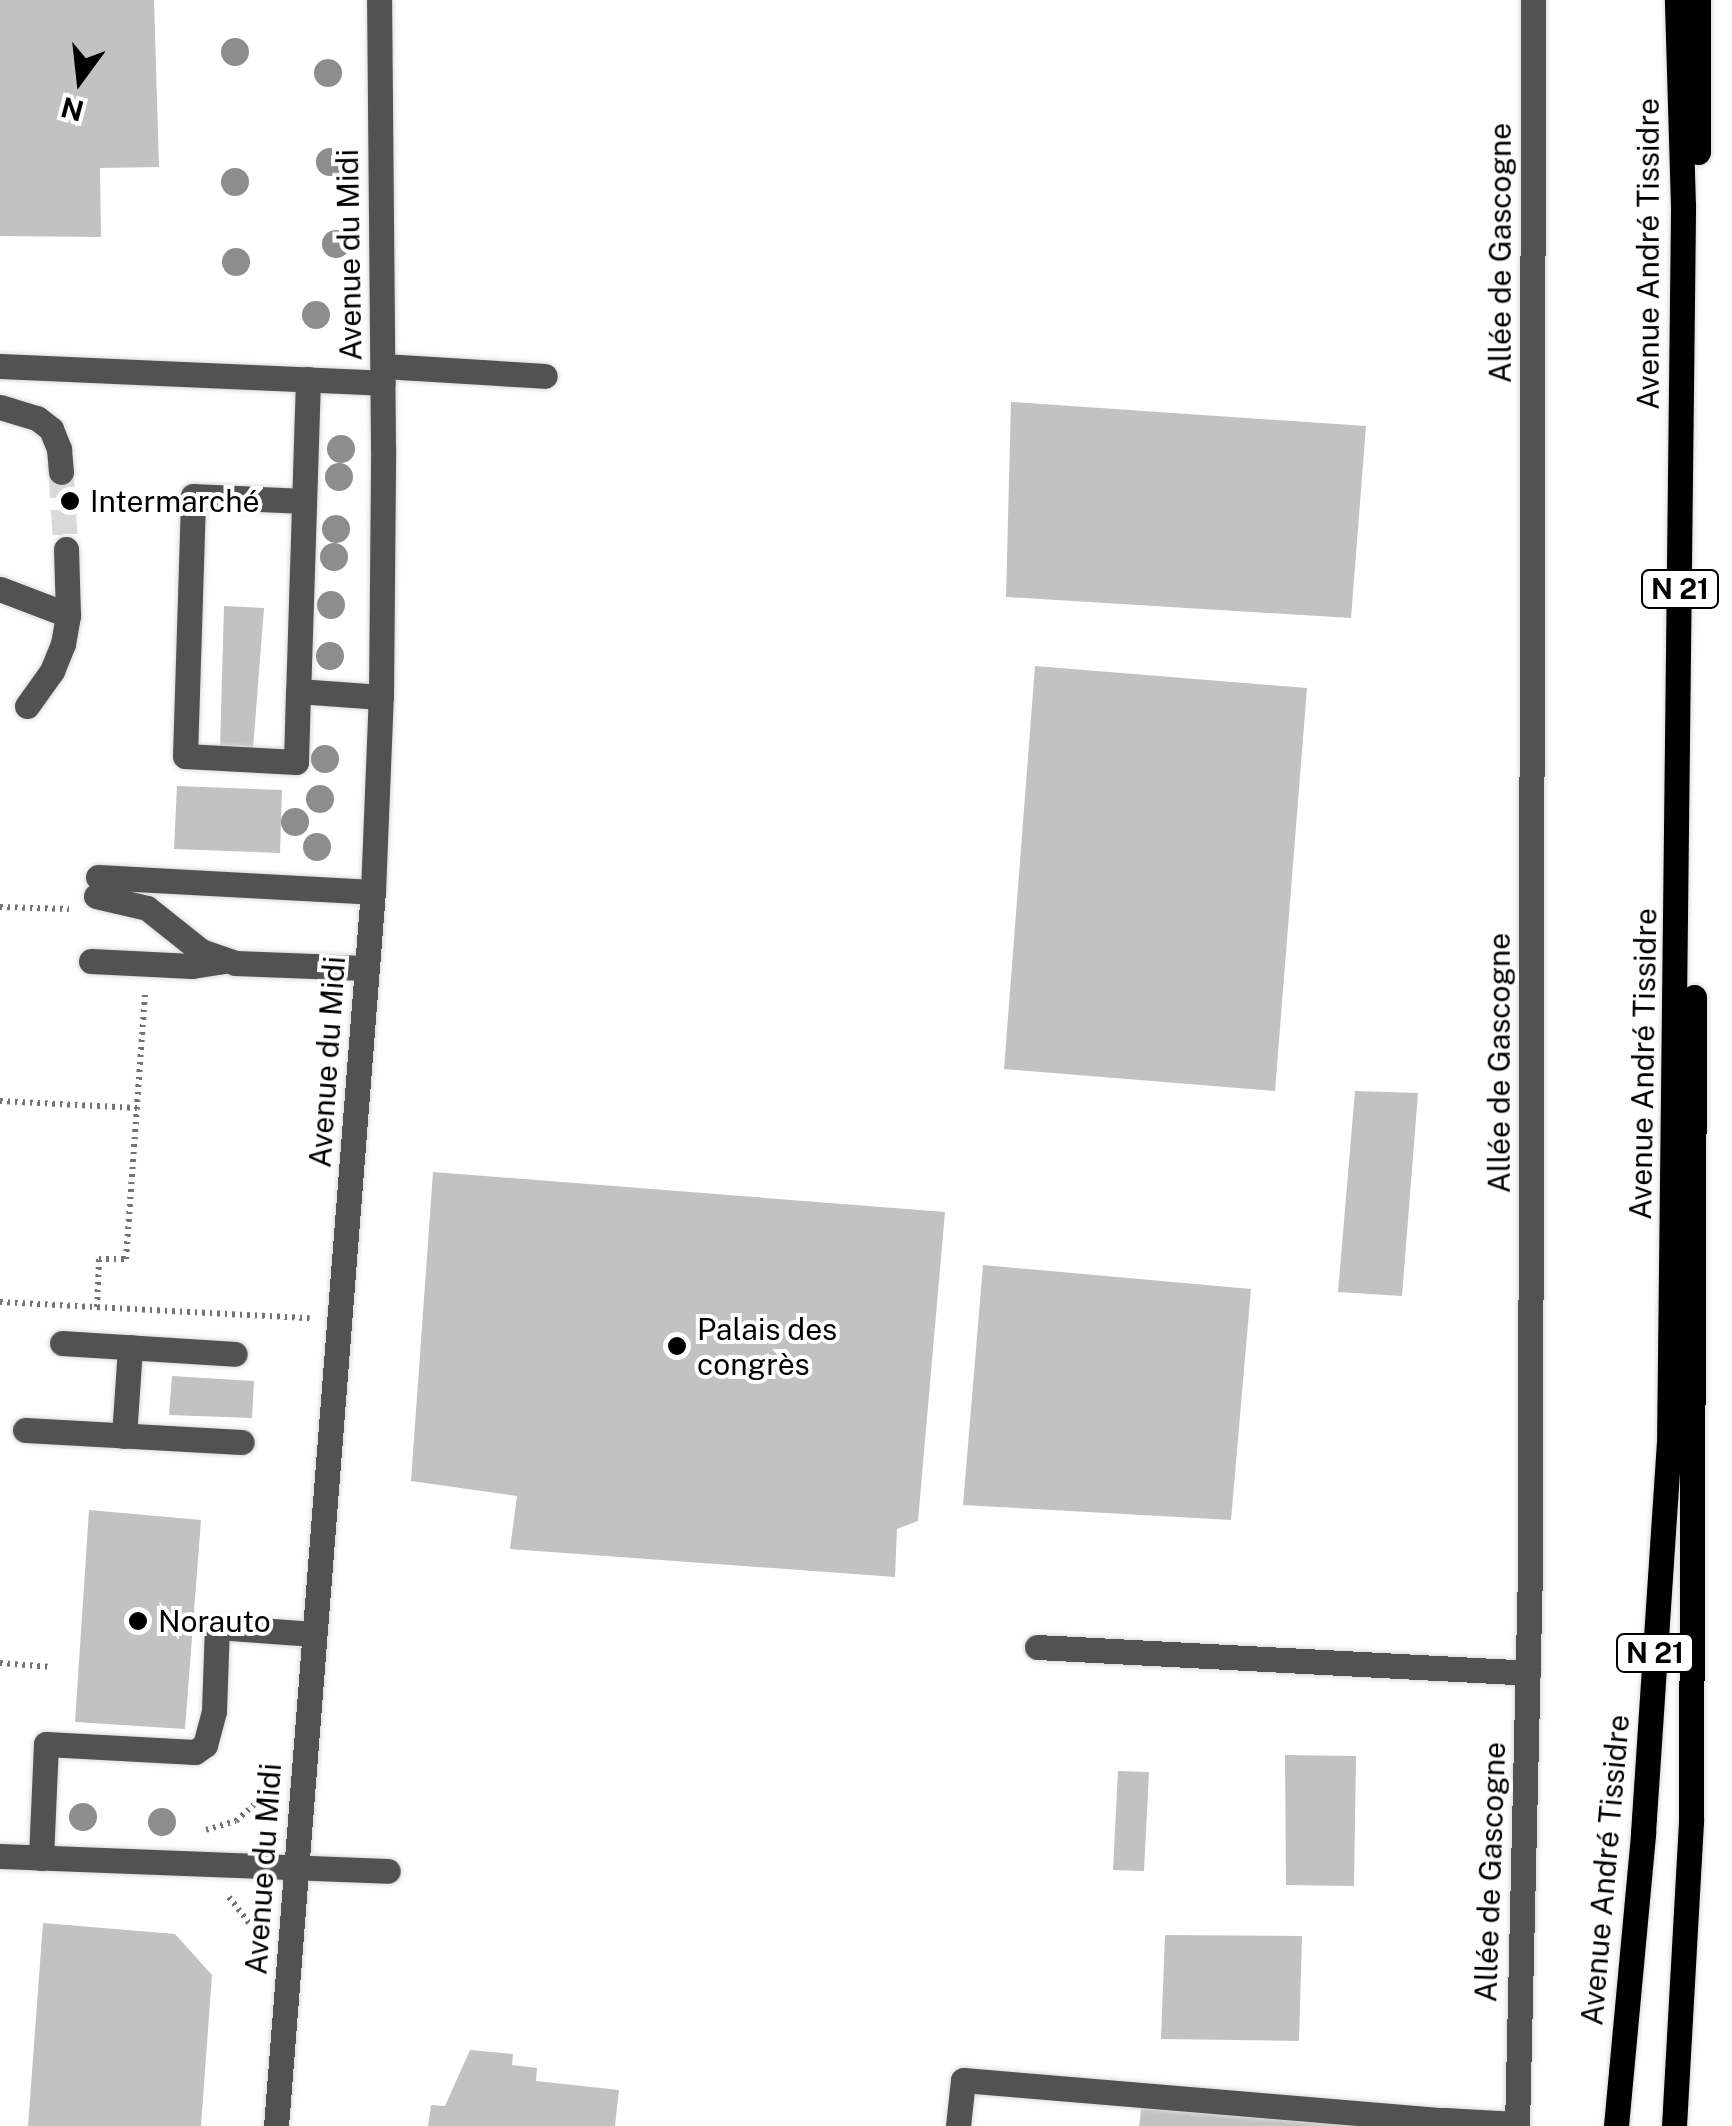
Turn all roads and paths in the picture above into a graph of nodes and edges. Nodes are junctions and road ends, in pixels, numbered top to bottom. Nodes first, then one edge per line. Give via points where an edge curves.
1 (379, 0) edge
2 (1533, 0) edge
3 (1676, 0) edge
4 (1698, 0) edge
5 (0, 366) edge
6 (383, 374) junction
7 (545, 376) dead end
8 (308, 380) junction
9 (0, 407) edge
10 (61, 472) tunnel mouth
11 (304, 501) junction
12 (66, 549) tunnel mouth
13 (0, 589) edge
14 (68, 615) junction
15 (298, 692) junction
16 (381, 697) junction
17 (27, 706) dead end
18 (373, 892) junction
19 (229, 960) junction
20 (91, 961) dead end
21 (147, 965) junction
22 (366, 968) junction
23 (0, 1101) edge
24 (137, 1108) junction
25 (0, 1302) edge
26 (96, 1307) junction
27 (316, 1318) dead end
28 (62, 1343) dead end
29 (130, 1347) junction
30 (236, 1354) dead end
31 (25, 1430) dead end
32 (124, 1436) junction
33 (242, 1442) dead end
34 (314, 1634) junction
35 (1037, 1647) dead end
36 (0, 1663) edge
37 (52, 1667) dead end
38 (1528, 1673) junction
39 (272, 1786) dead end
40 (206, 1830) dead end
41 (0, 1856) edge
42 (40, 1858) junction
43 (295, 1868) junction
44 (388, 1871) dead end
45 (222, 1888) dead end
46 (256, 1946) dead end
47 (1444, 2123) edge
48 (1517, 2125) edge
49 (276, 2126) edge
50 (958, 2126) edge
51 (1616, 2126) edge
52 (1674, 2126) edge

1 - 6 street, Avenue du Midi
2 - 38 street, Allée de Gascogne
3 - 51 main road, Avenue André Tissidre / N 21 via 1683,225 1669,1446
4 - 52 main road, Avenue André Tissidre / N 21 via 1691,1821
5 - 8 street
6 - 7 street
6 - 8 street
6 - 16 street, Avenue du Midi
8 - 11 street
9 - 10 street via 51,429
11 - 15 street
11 - 15 street via 193,496 185,756 296,762
12 - 14 street
13 - 14 street
14 - 17 street via 52,672
15 - 16 street
16 - 18 street, Avenue du Midi
18 - 19 street via 96,886 148,908 202,950
18 - 22 street, Avenue du Midi
19 - 21 street
19 - 22 street
20 - 21 street
21 - 24 path
22 - 34 street, Avenue du Midi
23 - 24 path
24 - 26 path via 126,1258 99,1259
25 - 26 path
26 - 27 path
28 - 29 street
29 - 30 street
29 - 32 street
31 - 32 street
32 - 33 street
34 - 42 street via 217,1627 214,1712 205,1745 195,1752 46,1744
34 - 43 street, Avenue du Midi
35 - 38 street
36 - 37 path
38 - 48 street, Allée de Gascogne
39 - 40 path via 236,1821
41 - 42 street
42 - 43 street
43 - 44 street
43 - 49 street, Avenue du Midi
45 - 46 path via 256,1932
47 - 48 street
47 - 50 street via 963,2080

